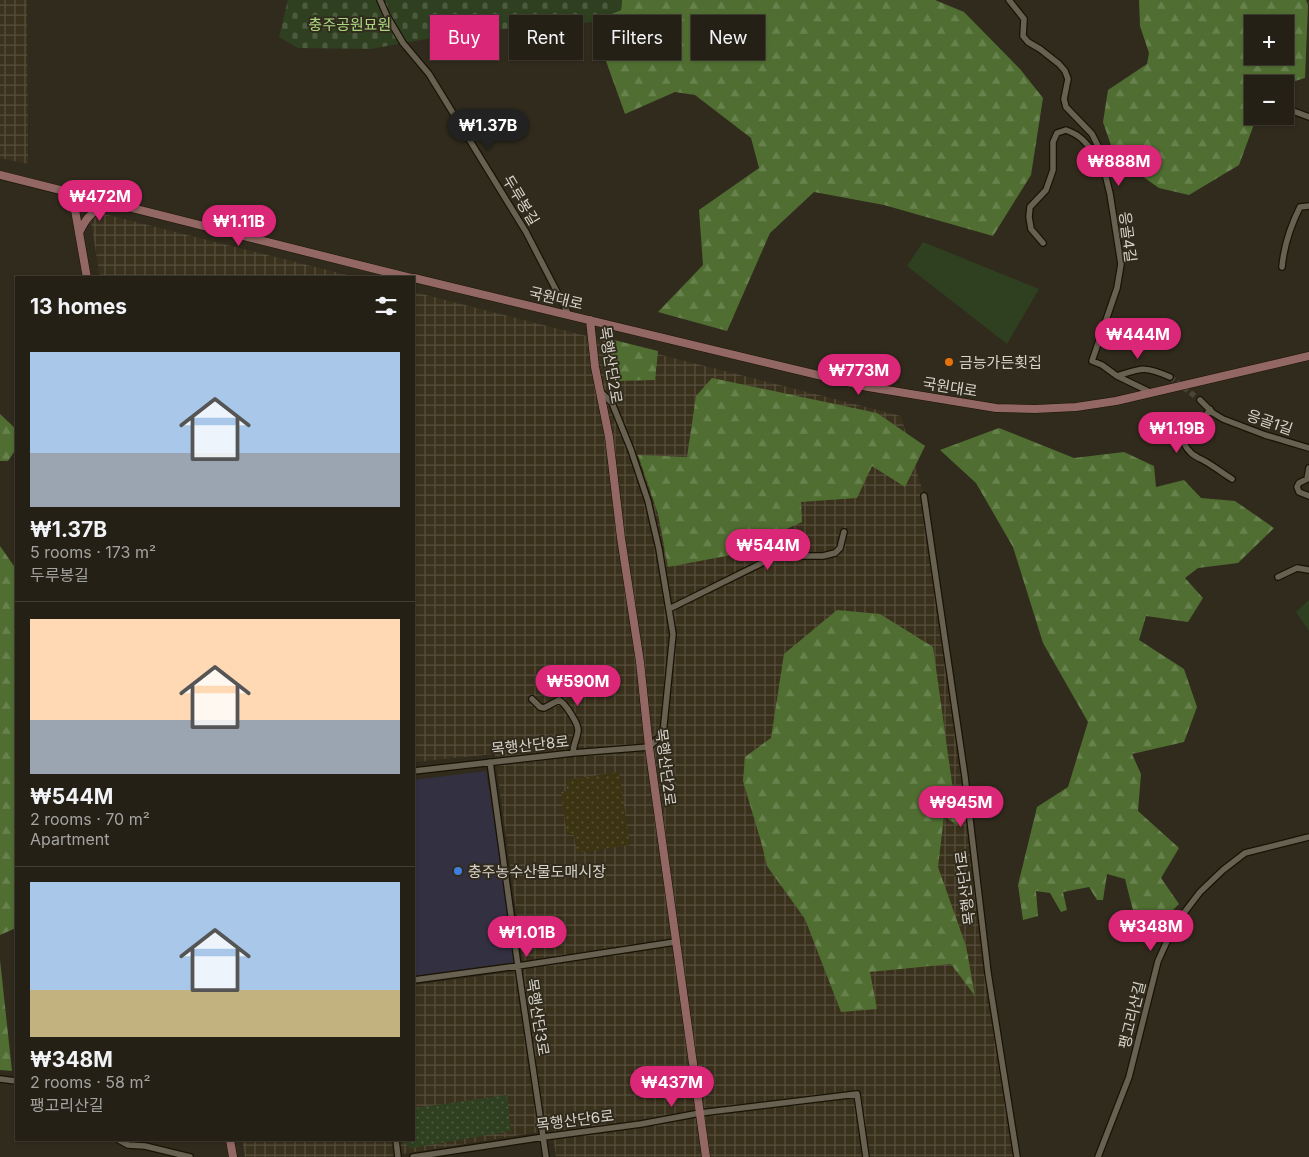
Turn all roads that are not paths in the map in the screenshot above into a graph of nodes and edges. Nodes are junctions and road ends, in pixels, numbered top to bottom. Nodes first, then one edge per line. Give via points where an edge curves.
1 (380, 0) edge
2 (1009, 0) edge
3 (1294, 112) edge
4 (1309, 118) edge
5 (1103, 165) junction
6 (0, 175) edge
7 (72, 193) junction
8 (112, 203) junction
9 (1309, 206) edge
10 (79, 233) junction
11 (1043, 243) dead end
12 (1282, 267) dead end
13 (88, 276) edge
14 (404, 276) edge
15 (415, 279) edge
16 (569, 316) junction
17 (590, 320) junction
18 (1309, 356) edge
19 (1116, 376) junction
20 (1170, 377) tunnel mouth
21 (600, 390) junction
22 (1152, 394) junction
23 (1200, 400) tunnel mouth
24 (1210, 409) junction
25 (1309, 448) edge
26 (1309, 468) edge
27 (1232, 479) dead end
28 (924, 496) dead end
29 (1309, 496) edge
30 (844, 532) dead end
31 (1309, 570) edge
32 (1278, 576) dead end
33 (669, 609) junction
34 (532, 699) dead end
35 (649, 747) junction
36 (573, 753) junction
37 (490, 762) junction
38 (415, 771) edge
39 (1309, 837) edge
40 (675, 942) junction
41 (518, 966) junction
42 (415, 980) edge
43 (0, 1079) edge
44 (15, 1081) edge
45 (700, 1113) junction
46 (544, 1137) junction
47 (121, 1141) edge
48 (230, 1141) edge
49 (396, 1141) edge
50 (190, 1157) edge
51 (233, 1157) edge
52 (398, 1157) edge
53 (412, 1157) edge
54 (546, 1157) edge
55 (706, 1157) edge
56 (866, 1157) edge
57 (1017, 1157) edge
58 (1098, 1157) edge

1 - 16 street, 두루봉길 via 403,43 429,74 526,232
2 - 5 street, 응골4길 via 1024,19 1023,36 1065,71 1068,79 1066,107 1092,134
3 - 4 street
5 - 11 street, 응골4길 via 1075,133 1066,130 1057,133 1053,142 1053,170 1046,190 1030,207 1031,229
5 - 19 street, 응골4길 via 1121,264 1117,288 1092,361
6 - 7 street, 국원대로
7 - 8 street, 국원대로
7 - 10 street
8 - 10 street via 89,216
8 - 14 street, 국원대로
9 - 12 street via 1300,207 1290,227
10 - 13 street
15 - 16 street, 국원대로
16 - 17 street, 국원대로
17 - 21 street, 목행산단2로
17 - 22 street, 국원대로 via 868,387 996,408 1076,407
18 - 22 street, 국원대로
19 - 20 street via 1150,368
19 - 22 street, 응골4길
21 - 33 street via 612,403 648,501
21 - 35 street, 목행산단2로 via 640,662
23 - 24 street, 응골1길
24 - 25 street, 응골1길 via 1223,419 1265,436
24 - 27 street via 1198,428 1188,434 1184,443 1186,450
26 - 29 street via 1307,479 1297,487 1299,492
28 - 57 street, 목행산단1로 via 965,778 989,980
30 - 33 street via 840,548 835,553 776,556
31 - 32 street via 1297,568
33 - 35 street via 673,634 663,734
34 - 36 street via 540,708 559,700 564,702 578,727
35 - 36 street, 목행산단8로
35 - 40 street, 목행산단2로
36 - 37 street, 목행산단8로
37 - 38 street, 목행산단8로
37 - 41 street, 목행산단3로
39 - 58 street, 팽고리산길 via 1245,852 1200,892 1174,926 1158,961 1129,1077
40 - 41 street
40 - 45 street, 목행산단2로
41 - 42 street
41 - 46 street, 목행산단3로
43 - 44 street
45 - 46 street, 목행산단6로
45 - 55 street, 목행산단2로
45 - 56 street, 목행산단6로 via 856,1094
46 - 53 street, 목행산단6로
46 - 54 street, 목행산단3로
47 - 50 street
48 - 51 street
49 - 52 street

